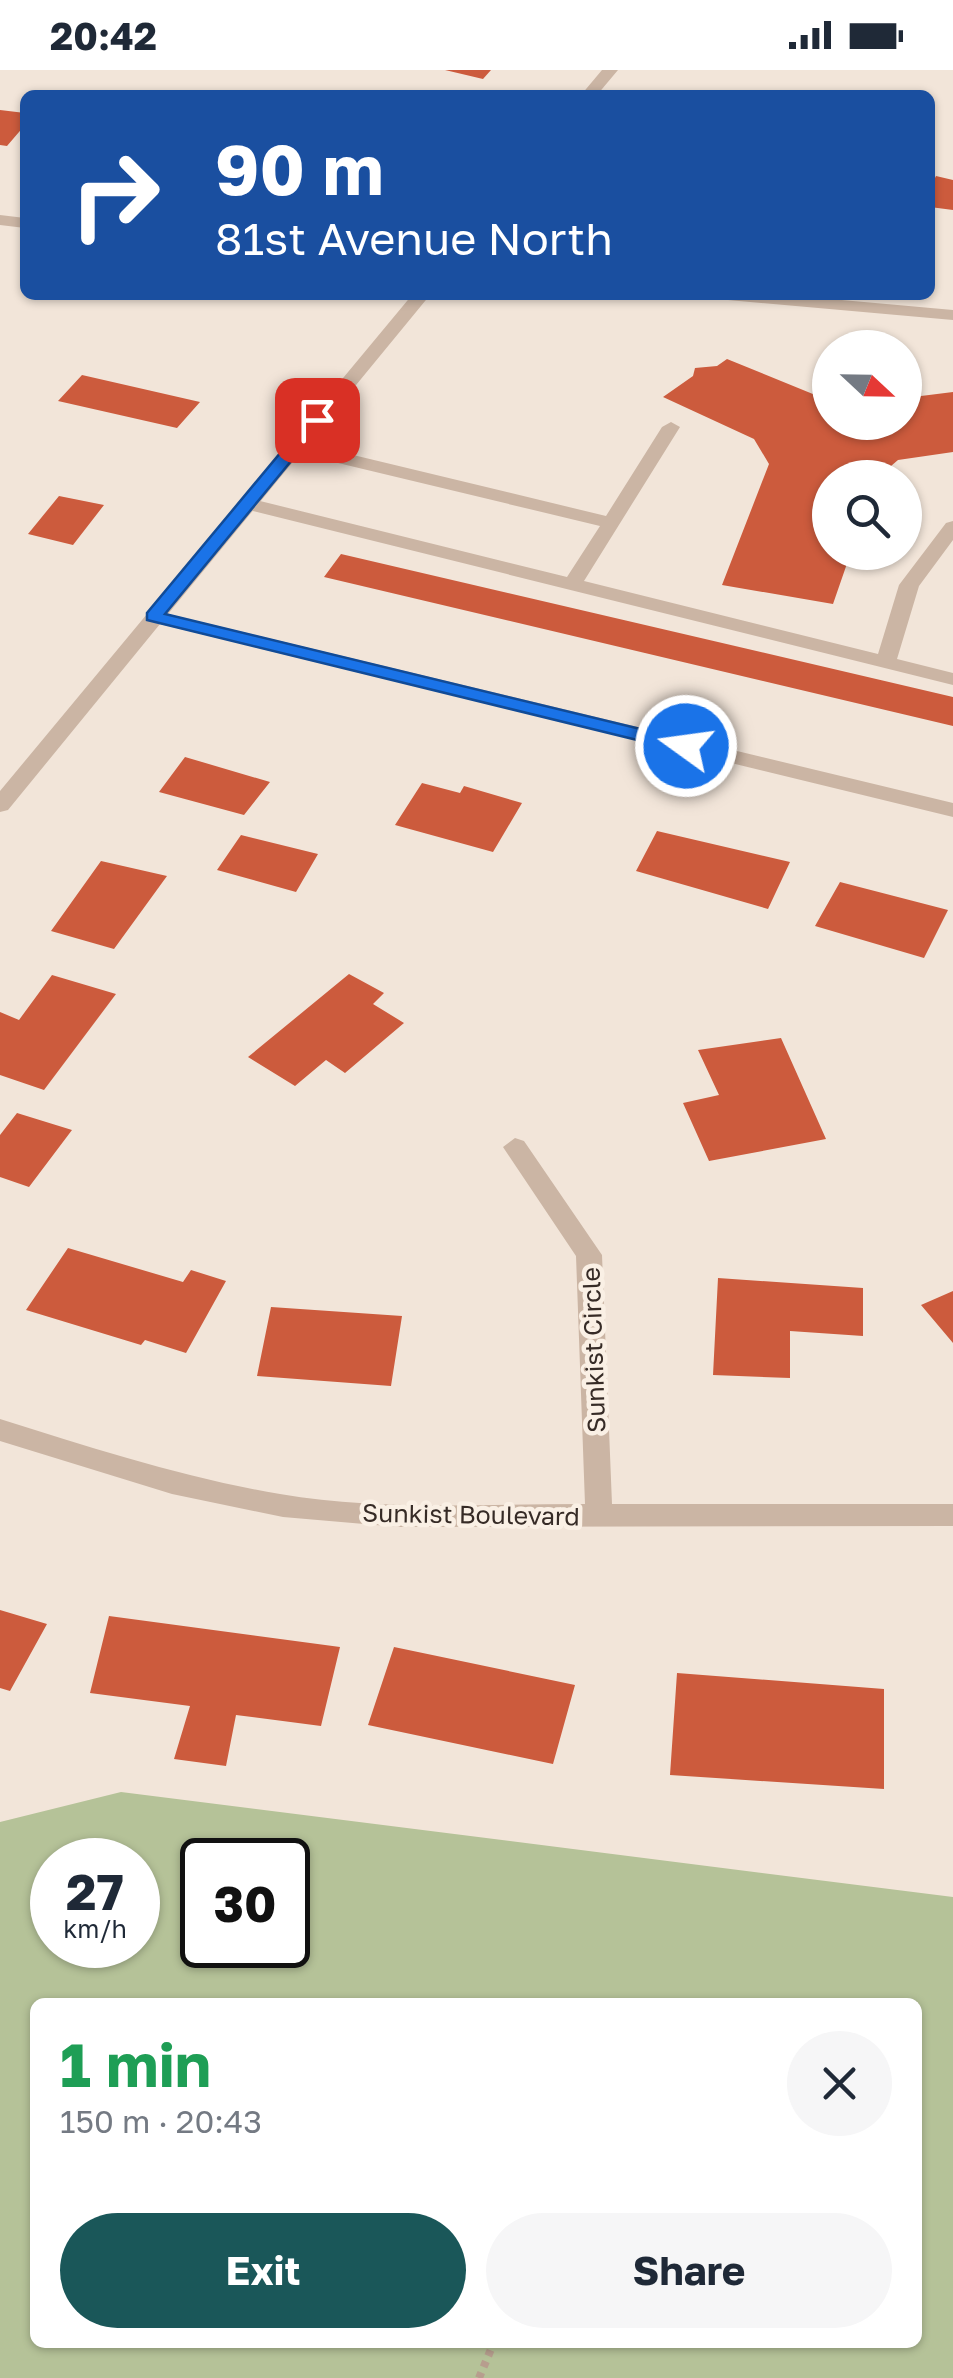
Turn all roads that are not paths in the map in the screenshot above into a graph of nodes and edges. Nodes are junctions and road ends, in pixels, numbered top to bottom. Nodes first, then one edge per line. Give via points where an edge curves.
1 (610, 70) edge
2 (593, 90) edge
3 (416, 300) edge
4 (784, 300) edge
5 (953, 315) edge
6 (671, 427) dead end
7 (295, 446) junction
8 (248, 504) junction
9 (611, 524) junction
10 (953, 526) edge
11 (572, 585) junction
12 (154, 616) junction
13 (886, 663) junction
14 (953, 679) edge
15 (0, 805) edge
16 (953, 810) edge
17 (516, 1147) dead end
18 (0, 1430) edge
19 (953, 1514) edge
20 (599, 1516) junction

1 - 2 street
3 - 7 street
4 - 5 street
6 - 9 street
7 - 8 street
7 - 9 street
8 - 11 street
8 - 12 street
9 - 11 street
10 - 13 street via 909,585
11 - 13 street
12 - 15 street
12 - 16 street
13 - 14 street
17 - 20 street, Sunkist Circle via 589,1255
18 - 20 street, Sunkist Boulevard via 172,1483 284,1506 400,1516
19 - 20 street, Sunkist Boulevard

